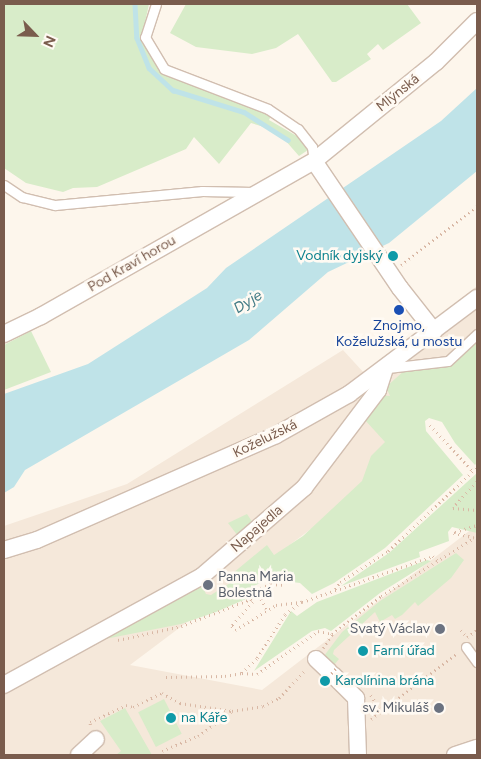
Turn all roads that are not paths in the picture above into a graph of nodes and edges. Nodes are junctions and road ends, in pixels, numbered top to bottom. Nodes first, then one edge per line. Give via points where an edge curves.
1 (156, 4) edge
2 (477, 21) edge
3 (314, 161) junction
4 (4, 185) edge
5 (259, 192) junction
6 (477, 298) edge
7 (434, 331) junction
8 (4, 334) edge
9 (477, 334) edge
10 (385, 368) junction
11 (4, 550) edge
12 (466, 647) road end
13 (316, 659) road end
14 (477, 662) edge
15 (4, 685) edge
16 (96, 739) road end
17 (477, 748) edge
18 (79, 755) edge
19 (358, 755) edge
20 (455, 755) edge

1 - 3 lane via 145,37 164,69 268,109 298,129 312,147
2 - 3 street, Mlýnská via 436,62
3 - 5 street, Mlýnská
3 - 7 street via 387,269
4 - 5 lane via 22,197 55,205 202,192
5 - 8 street, Pod Kraví horou
6 - 7 street, Koželužská
7 - 10 street, Koželužská
9 - 10 lane via 448,361
10 - 11 street, Koželužská via 349,394 276,435 37,540
10 - 15 street, Napajedla via 378,390 304,488 202,576
12 - 14 lane
13 - 19 street via 356,698
16 - 18 street
17 - 20 street

